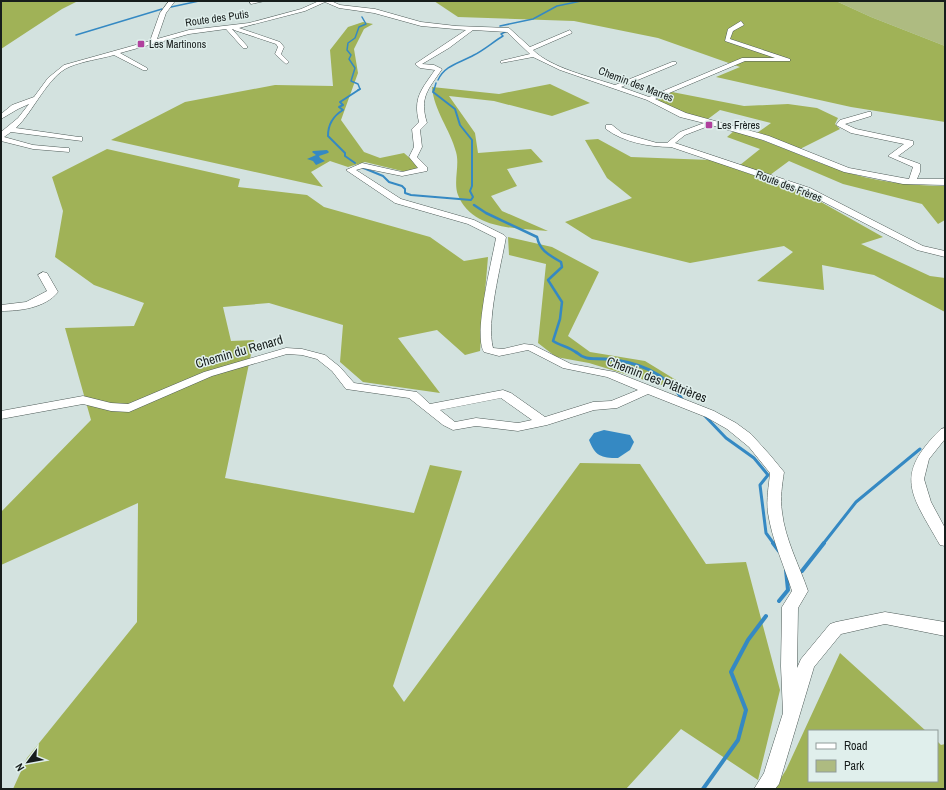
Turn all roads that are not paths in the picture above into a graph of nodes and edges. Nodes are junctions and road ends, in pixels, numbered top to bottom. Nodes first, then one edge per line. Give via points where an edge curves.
1 (172, 1) edge
2 (262, 1) edge
3 (325, 1) edge
4 (251, 2) dead end
5 (741, 23) dead end
6 (230, 28) junction
7 (471, 29) junction
8 (570, 32) dead end
9 (153, 40) junction
10 (245, 47) dead end
11 (114, 52) junction
12 (531, 53) junction
13 (286, 62) dead end
14 (503, 62) dead end
15 (674, 63) dead end
16 (146, 69) dead end
17 (616, 87) junction
18 (36, 99) junction
19 (649, 99) junction
20 (868, 114) dead end
21 (1, 117) edge
22 (710, 123) junction
23 (609, 127) dead end
24 (9, 129) junction
25 (1, 137) edge
26 (79, 139) dead end
27 (672, 144) junction
28 (66, 150) dead end
29 (911, 182) junction
30 (945, 182) edge
31 (945, 254) edge
32 (42, 275) dead end
33 (1, 308) edge
34 (650, 389) junction
35 (428, 408) junction
36 (1, 415) edge
37 (543, 422) junction
38 (945, 432) edge
39 (945, 541) edge
40 (945, 629) edge
41 (792, 714) junction
42 (763, 789) edge

1 - 9 street via 163,13
2 - 4 street
3 - 6 street, Route des Putis via 303,10
3 - 7 street, Chemin des Marres via 338,6 375,11 412,22
5 - 19 street via 730,30 727,40 788,60 744,59
6 - 9 street, Route des Putis via 197,30
6 - 10 street
6 - 13 street via 278,43 278,54
7 - 12 street, Chemin des Marres via 509,30
7 - 34 street, Chemin des Plâtrières via 453,44 418,64 439,69 426,88 419,105 423,123 416,129 418,146 413,157 424,169 402,174 362,165 350,170 398,201 471,222 501,237 486,322 485,338 488,350 501,353 529,347 568,367 603,372
8 - 12 street
9 - 11 street, Route des Putis
11 - 16 street
11 - 18 street, Route des Putis via 66,66 56,73
12 - 14 street
12 - 17 street, Chemin des Marres via 562,69
15 - 17 street
17 - 19 street, Chemin des Marres
18 - 21 street via 15,107
18 - 24 street, Route des Putis via 30,109
19 - 22 street, Chemin des Marres via 683,115
20 - 29 street via 840,125 908,142 910,145 892,156 917,166
22 - 27 street via 674,139
22 - 29 street, Chemin des Marres via 766,138 847,170
23 - 27 street, Route des Frères via 619,135 657,145
24 - 25 street, Route des Putis
24 - 26 street
25 - 28 street via 33,147
27 - 31 street, Route des Frères via 807,190 920,248
29 - 30 street, Chemin des Marres
32 - 33 street via 53,292 42,301 17,308
34 - 37 street, Chemin du Renard via 613,405 593,406
34 - 41 street, Chemin des Plâtrières via 725,422 766,457 777,472 774,503 779,534 800,591 790,607 789,666
35 - 36 street, Chemin du Renard via 413,395 350,386 336,369 320,357 286,351 208,374 129,408 111,407 82,400
35 - 37 street, Chemin du Renard via 454,426 476,422 518,427
35 - 37 street via 503,394
38 - 39 street via 930,447 917,478
40 - 41 street via 885,618 836,630 807,664
41 - 42 street via 772,778

